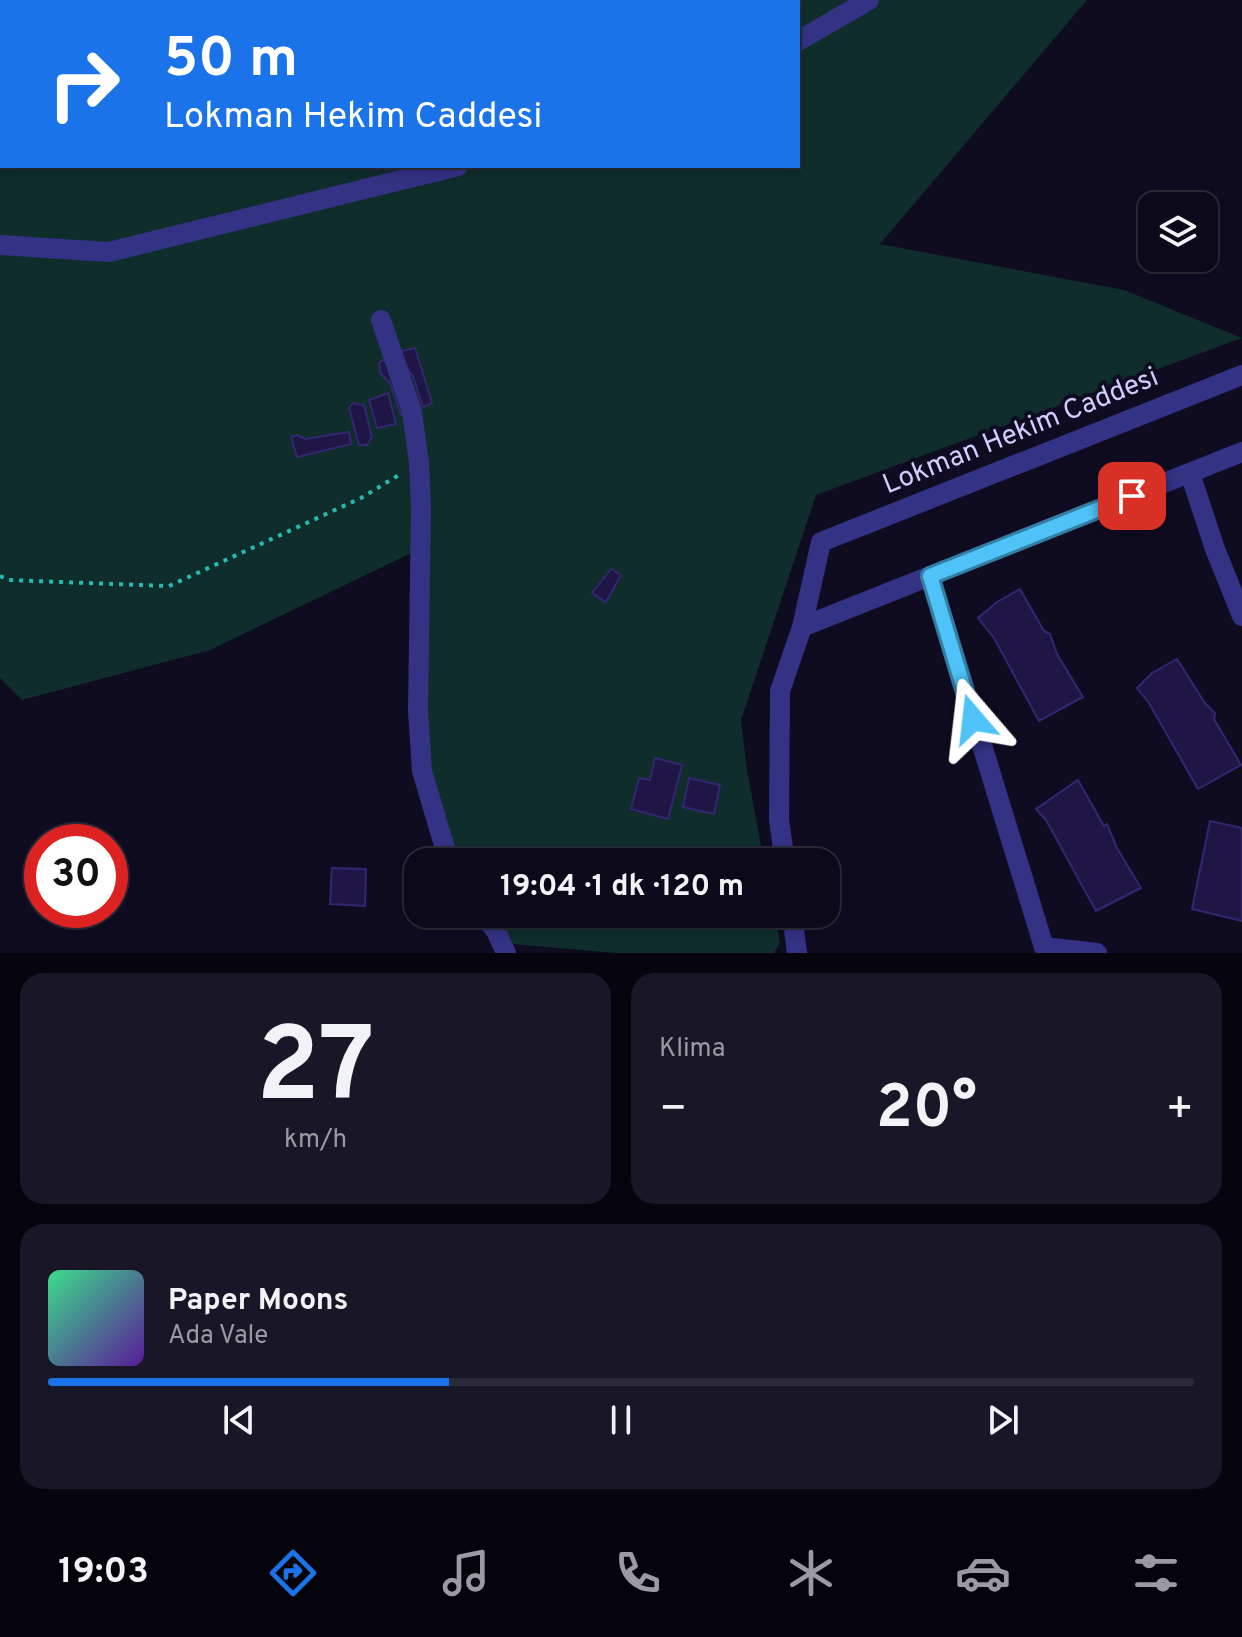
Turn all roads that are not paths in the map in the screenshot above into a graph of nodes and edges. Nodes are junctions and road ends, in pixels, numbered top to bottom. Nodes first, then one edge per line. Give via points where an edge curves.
1 (869, 0) edge
2 (800, 40) edge
3 (450, 168) edge
4 (0, 245) edge
5 (381, 320) dead end
6 (1242, 375) edge
7 (1242, 452) edge
8 (1190, 473) junction
9 (930, 576) junction
10 (1242, 616) edge
11 (802, 627) junction
12 (445, 848) edge
13 (783, 848) edge
14 (494, 928) edge
15 (794, 928) edge
16 (506, 953) edge
17 (797, 953) edge
18 (1097, 953) edge

1 - 2 street
3 - 4 street via 109,252
5 - 12 street via 412,412 419,463 422,771
6 - 11 street, Lokman Hekim Caddesi via 821,542
7 - 8 street
8 - 9 street
8 - 10 street
9 - 11 street
9 - 18 street via 1044,947
11 - 13 street via 780,691
14 - 16 street
15 - 17 street

